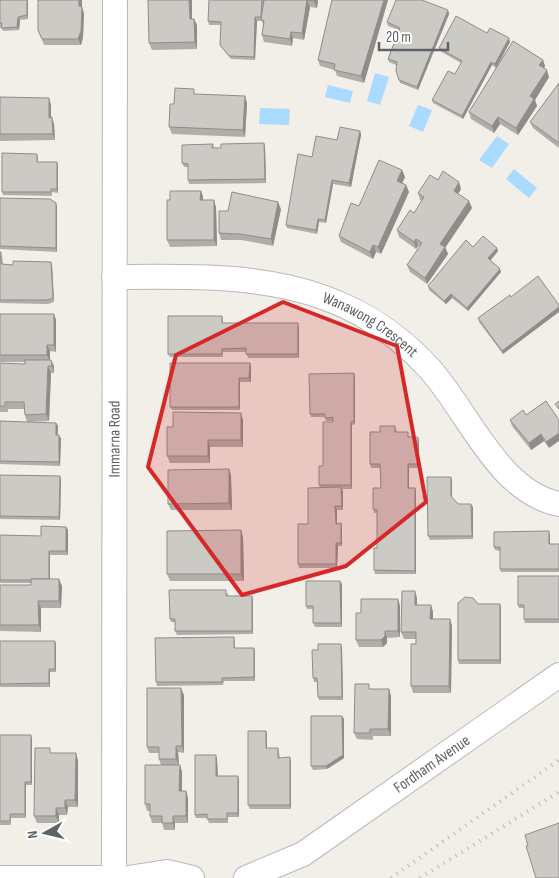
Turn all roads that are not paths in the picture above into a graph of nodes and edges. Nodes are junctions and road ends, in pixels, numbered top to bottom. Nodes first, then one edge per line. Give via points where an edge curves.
1 (115, 0) edge
2 (114, 276) junction
3 (559, 504) edge
4 (559, 674) edge
5 (303, 854) junction
6 (0, 878) edge
7 (113, 878) edge
8 (128, 878) edge
9 (192, 878) edge
10 (246, 878) edge
11 (278, 878) edge

1 - 2 street, Immarna Road
2 - 3 street, Wanawong Crescent via 240,278 294,287 340,303 387,332 428,368 521,488
2 - 7 street, Immarna Road
4 - 5 street, Fordham Avenue
5 - 10 street, Fordham Avenue
5 - 11 street, Fordham Avenue
6 - 7 street
8 - 9 street via 167,872

